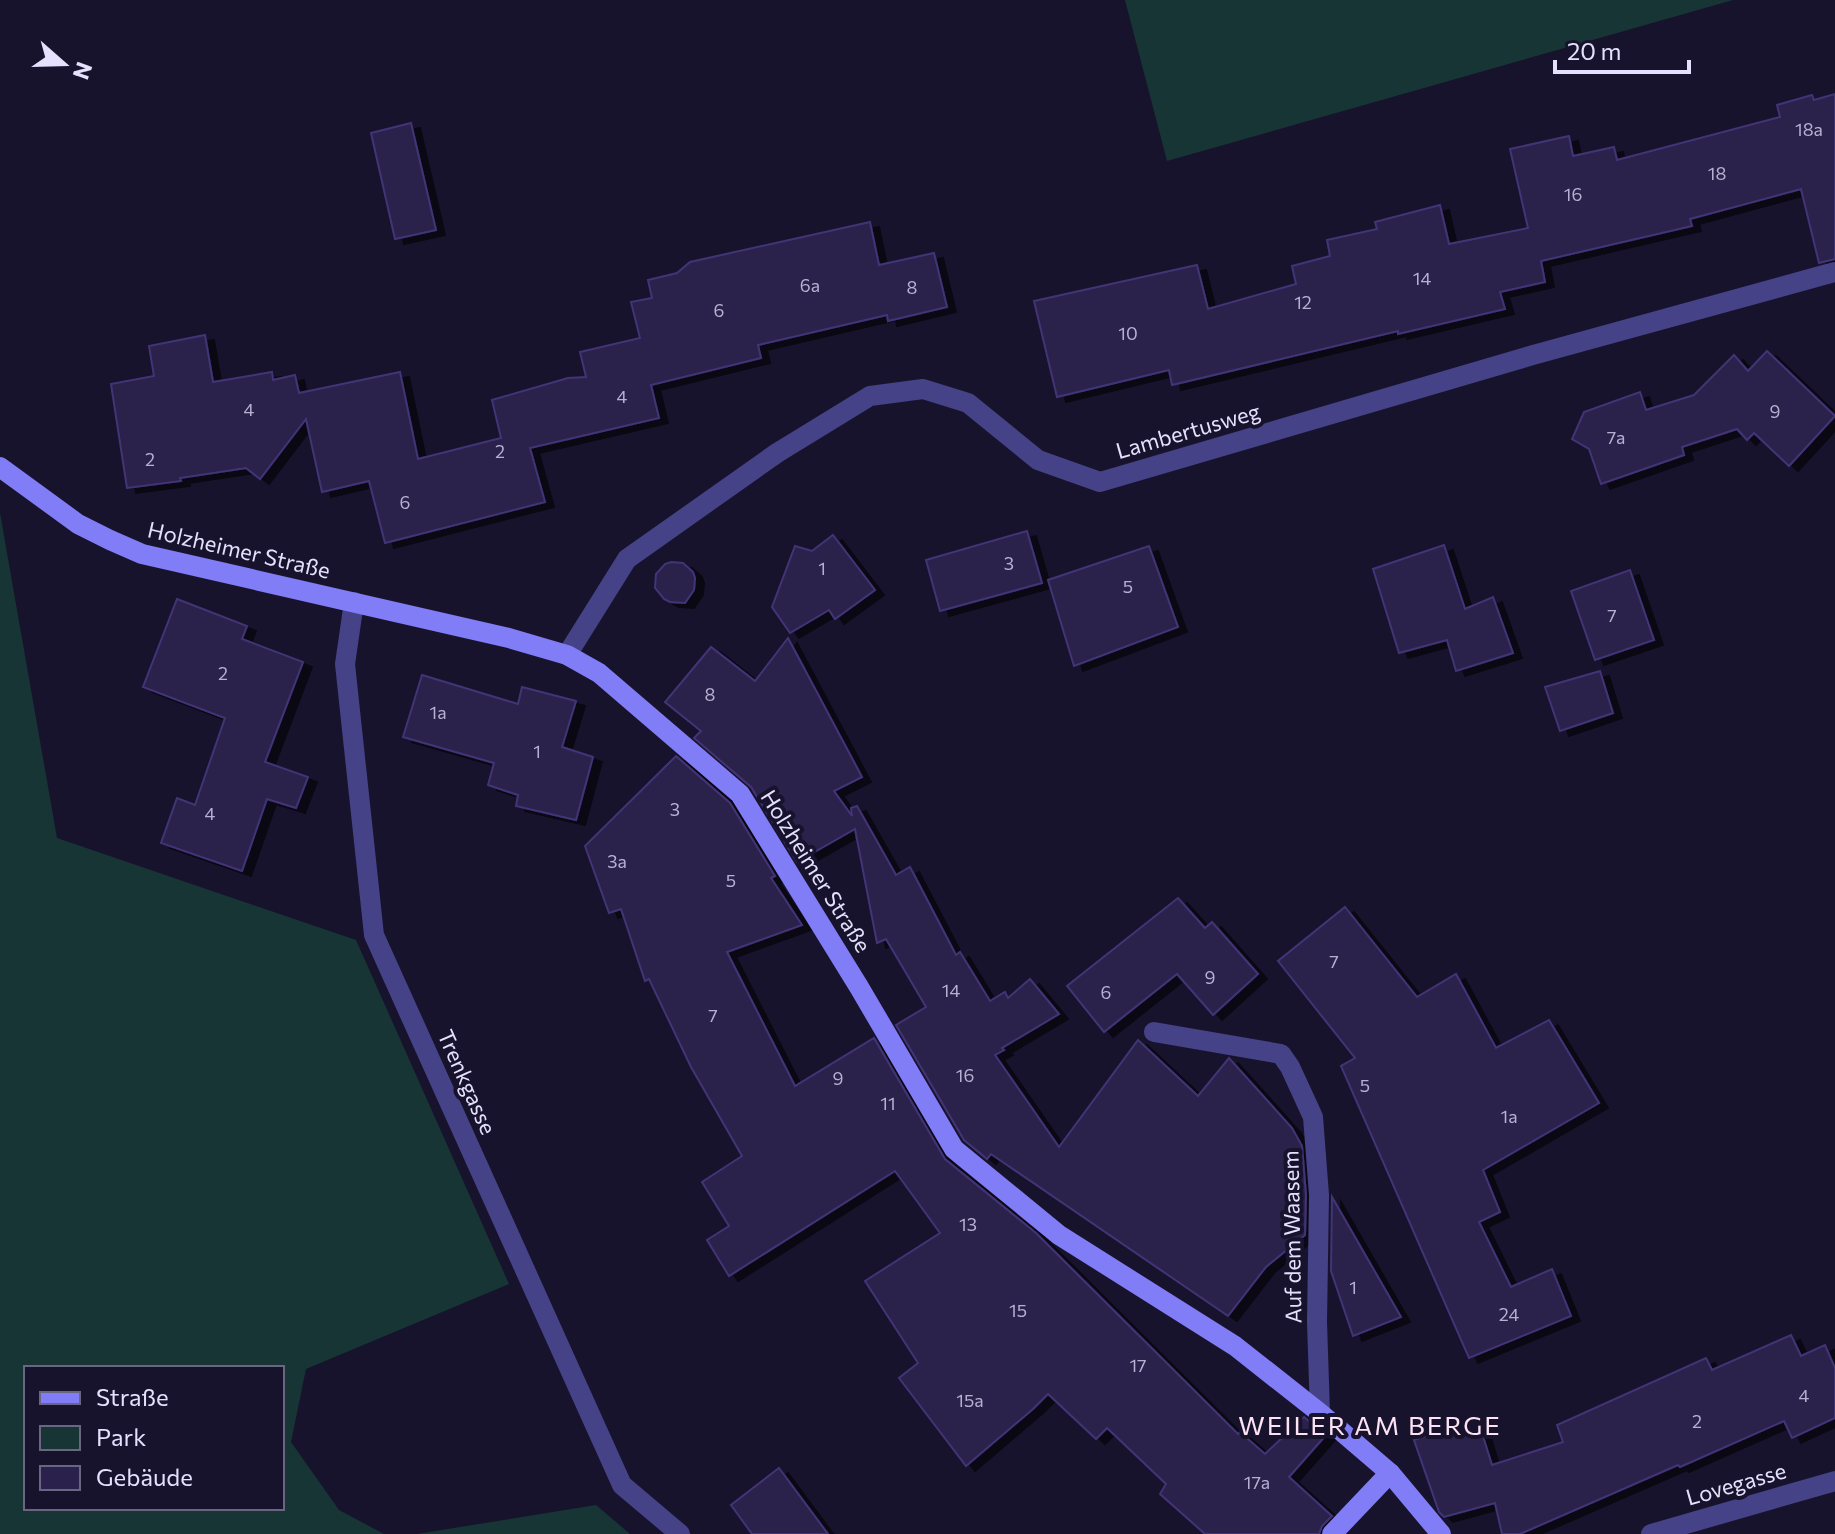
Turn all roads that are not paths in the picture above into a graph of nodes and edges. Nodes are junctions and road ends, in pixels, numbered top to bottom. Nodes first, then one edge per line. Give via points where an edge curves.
1 (1835, 272) edge
2 (0, 467) edge
3 (354, 602) junction
4 (567, 655) junction
5 (1154, 1032) dead end
6 (1320, 1413) junction
7 (1390, 1473) junction
8 (1835, 1481) edge
9 (680, 1534) edge
10 (1332, 1534) edge
11 (1441, 1534) edge
12 (1651, 1534) edge

1 - 4 street, Lambertusweg via 1100,482 1038,460 968,403 923,389 870,396 777,453 627,559
2 - 3 main road, Holzheimer Straße via 78,524 142,554
3 - 4 main road, Holzheimer Straße
3 - 9 street, Trenkgasse via 345,664 374,935 622,1485
4 - 6 main road, Holzheimer Straße via 599,673 740,794 954,1149 1059,1235 1235,1346
5 - 6 street, Auf dem Waasem via 1281,1054 1313,1117 1319,1195
6 - 7 main road, Holzheimer Straße
7 - 10 main road
7 - 11 main road, Holzheimer Straße
8 - 12 street, Lovegasse

